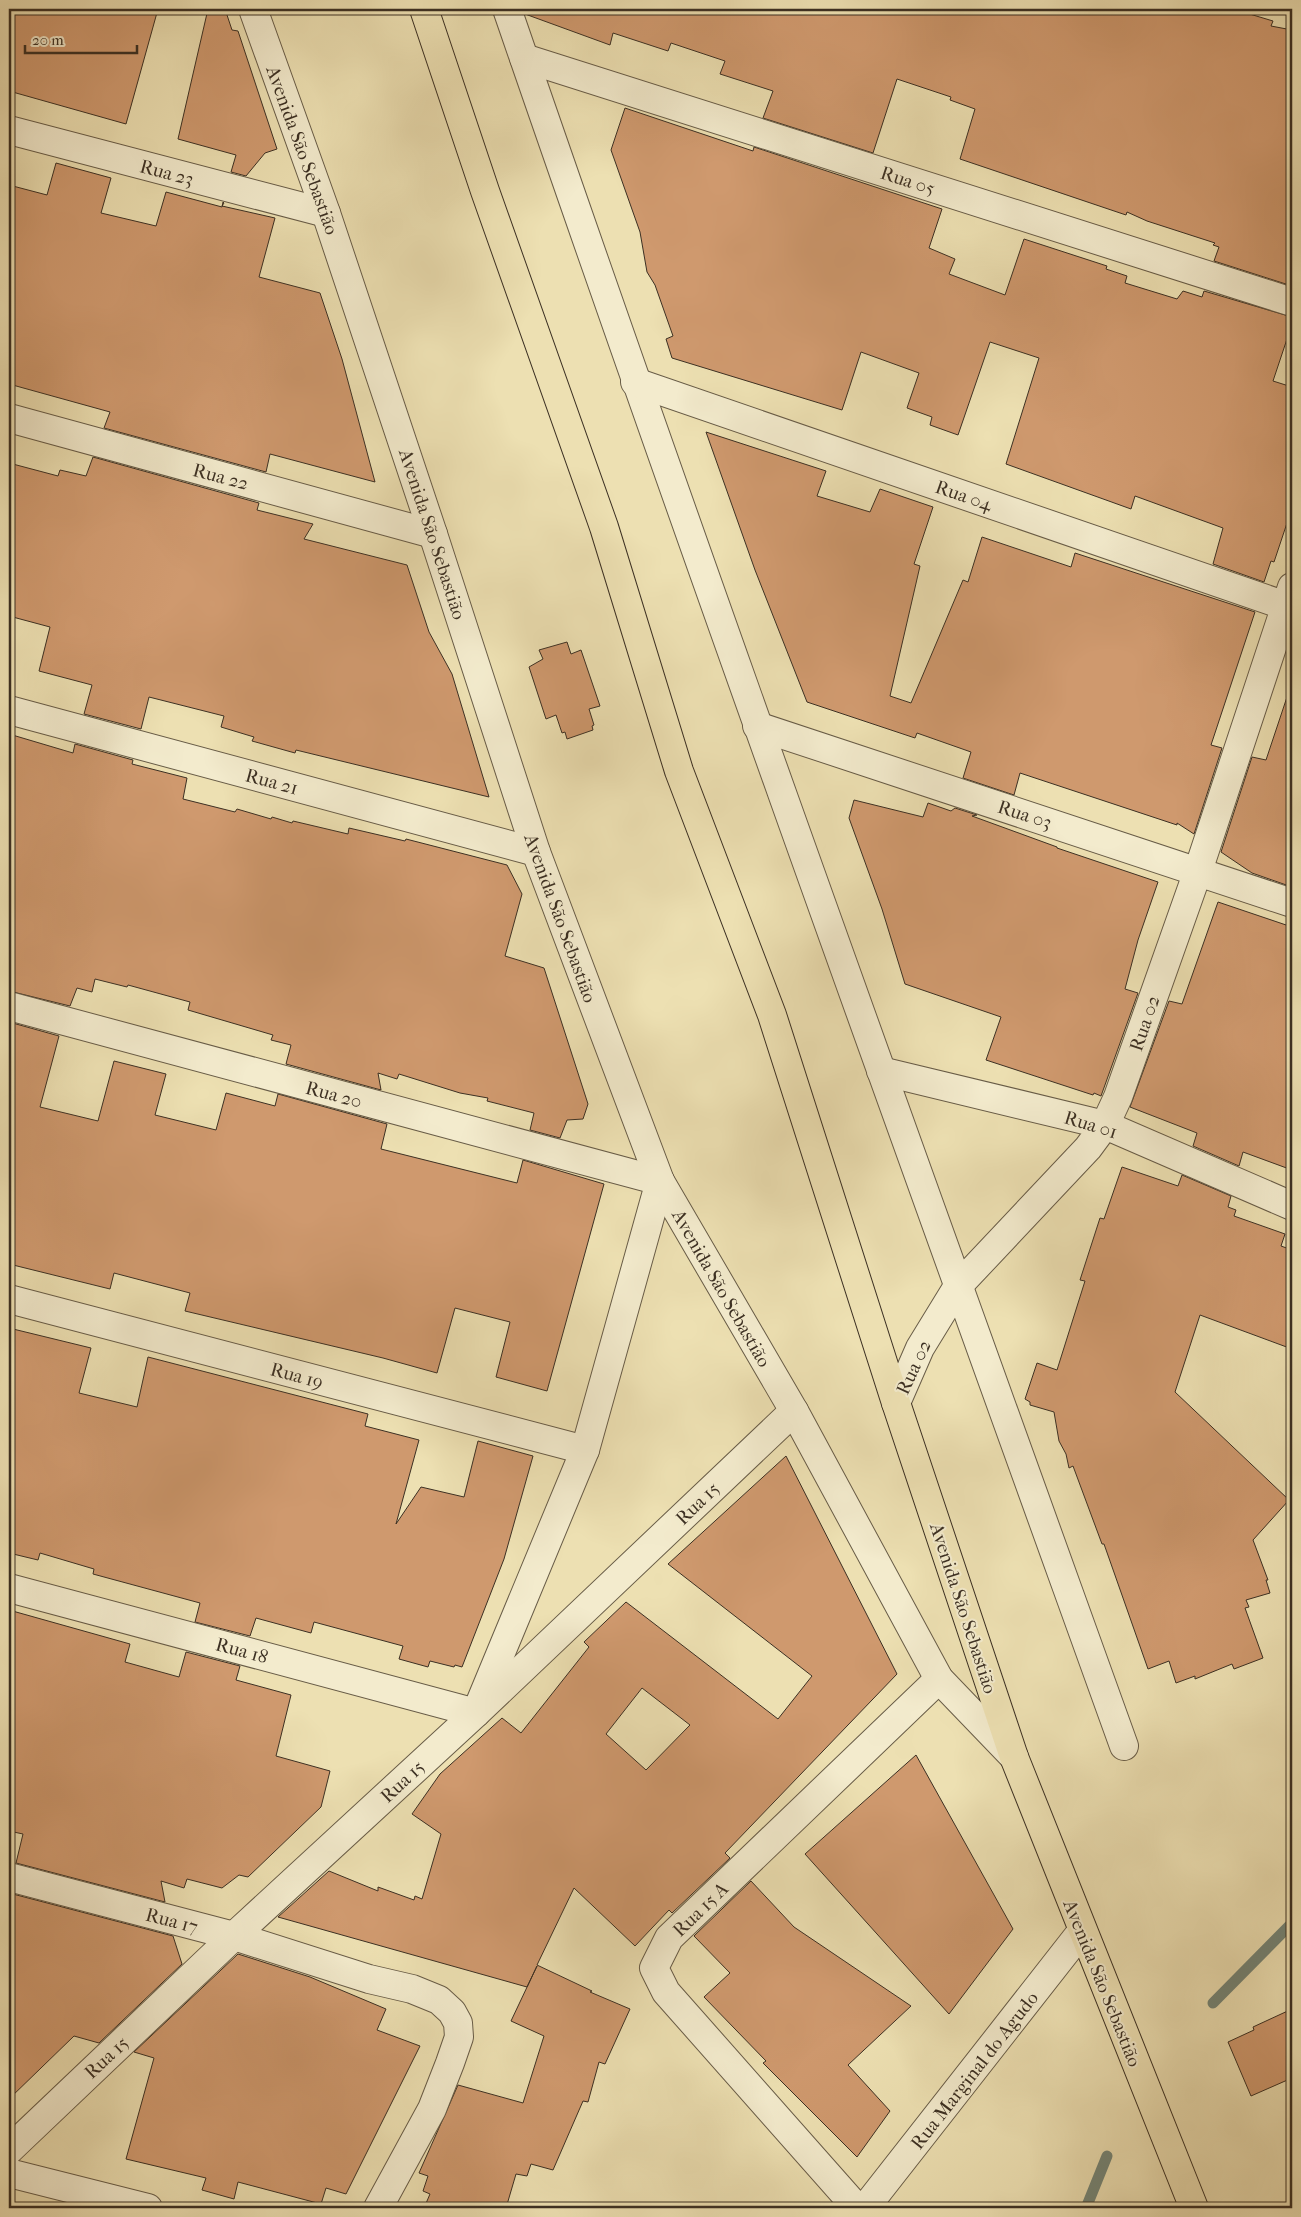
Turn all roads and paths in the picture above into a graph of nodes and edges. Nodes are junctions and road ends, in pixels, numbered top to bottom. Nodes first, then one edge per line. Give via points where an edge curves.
1 (253, 9) edge
2 (424, 9) edge
3 (507, 9) edge
4 (524, 58) junction
5 (9, 130) edge
6 (326, 213) junction
7 (1292, 302) edge
8 (635, 382) junction
9 (9, 418) edge
10 (433, 534) junction
11 (1290, 601) edge
12 (9, 710) edge
13 (757, 726) junction
14 (536, 852) junction
15 (1198, 871) junction
16 (1292, 903) edge
17 (9, 1006) edge
18 (881, 1071) junction
19 (1105, 1125) junction
20 (660, 1181) junction
21 (1292, 1206) edge
22 (958, 1286) junction
23 (9, 1299) edge
24 (896, 1403) junction
25 (794, 1411) junction
26 (585, 1450) junction
27 (9, 1588) edge
28 (939, 1679) junction
29 (476, 1713) junction
30 (1124, 1746) dead end
31 (1014, 1757) junction
32 (9, 1877) edge
33 (1082, 1931) junction
34 (234, 1936) junction
35 (9, 2150) edge
36 (9, 2172) edge
37 (148, 2208) edge
38 (378, 2208) edge
39 (857, 2208) edge
40 (865, 2208) edge
41 (1194, 2208) edge

1 - 6 street, Avenida São Sebastião
2 - 24 main road, Avenida São Sebastião via 604,527 679,771 772,1015
3 - 4 street
4 - 7 street, Rua 05
4 - 8 street
5 - 6 street, Rua 23
6 - 10 street, Avenida São Sebastião
8 - 11 street, Rua 04
8 - 13 street
9 - 10 street, Rua 22
10 - 14 street, Avenida São Sebastião
11 - 15 street, Rua 02
12 - 14 street, Rua 21
13 - 15 street, Rua 03
13 - 18 street
14 - 20 street, Avenida São Sebastião
15 - 16 street, Rua 03
15 - 19 street, Rua 02 via 1118,1097
17 - 20 street, Rua 20
18 - 19 street, Rua 01
18 - 22 street
19 - 21 street, Rua 01
19 - 22 street, Rua 02 via 1088,1148
20 - 25 street, Avenida São Sebastião
20 - 26 street
22 - 24 street, Rua 02 via 920,1348
22 - 30 street
23 - 26 street, Rua 19
24 - 31 main road, Avenida São Sebastião
25 - 28 street, Avenida São Sebastião
25 - 29 street, Rua 15
26 - 29 street
27 - 29 street, Rua 18
28 - 31 street, Avenida São Sebastião
28 - 39 street, Rua 15 A via 670,1938 654,1968 666,1992
29 - 34 street, Rua 15
31 - 33 main road, Avenida São Sebastião
32 - 34 street, Rua 17
33 - 40 street, Rua Marginal do Agudo
33 - 41 main road, Avenida São Sebastião
34 - 35 street, Rua 15
34 - 38 street, Rua 17 via 333,1969 412,1988 439,2000 458,2023 459,2037 432,2109
36 - 37 street

